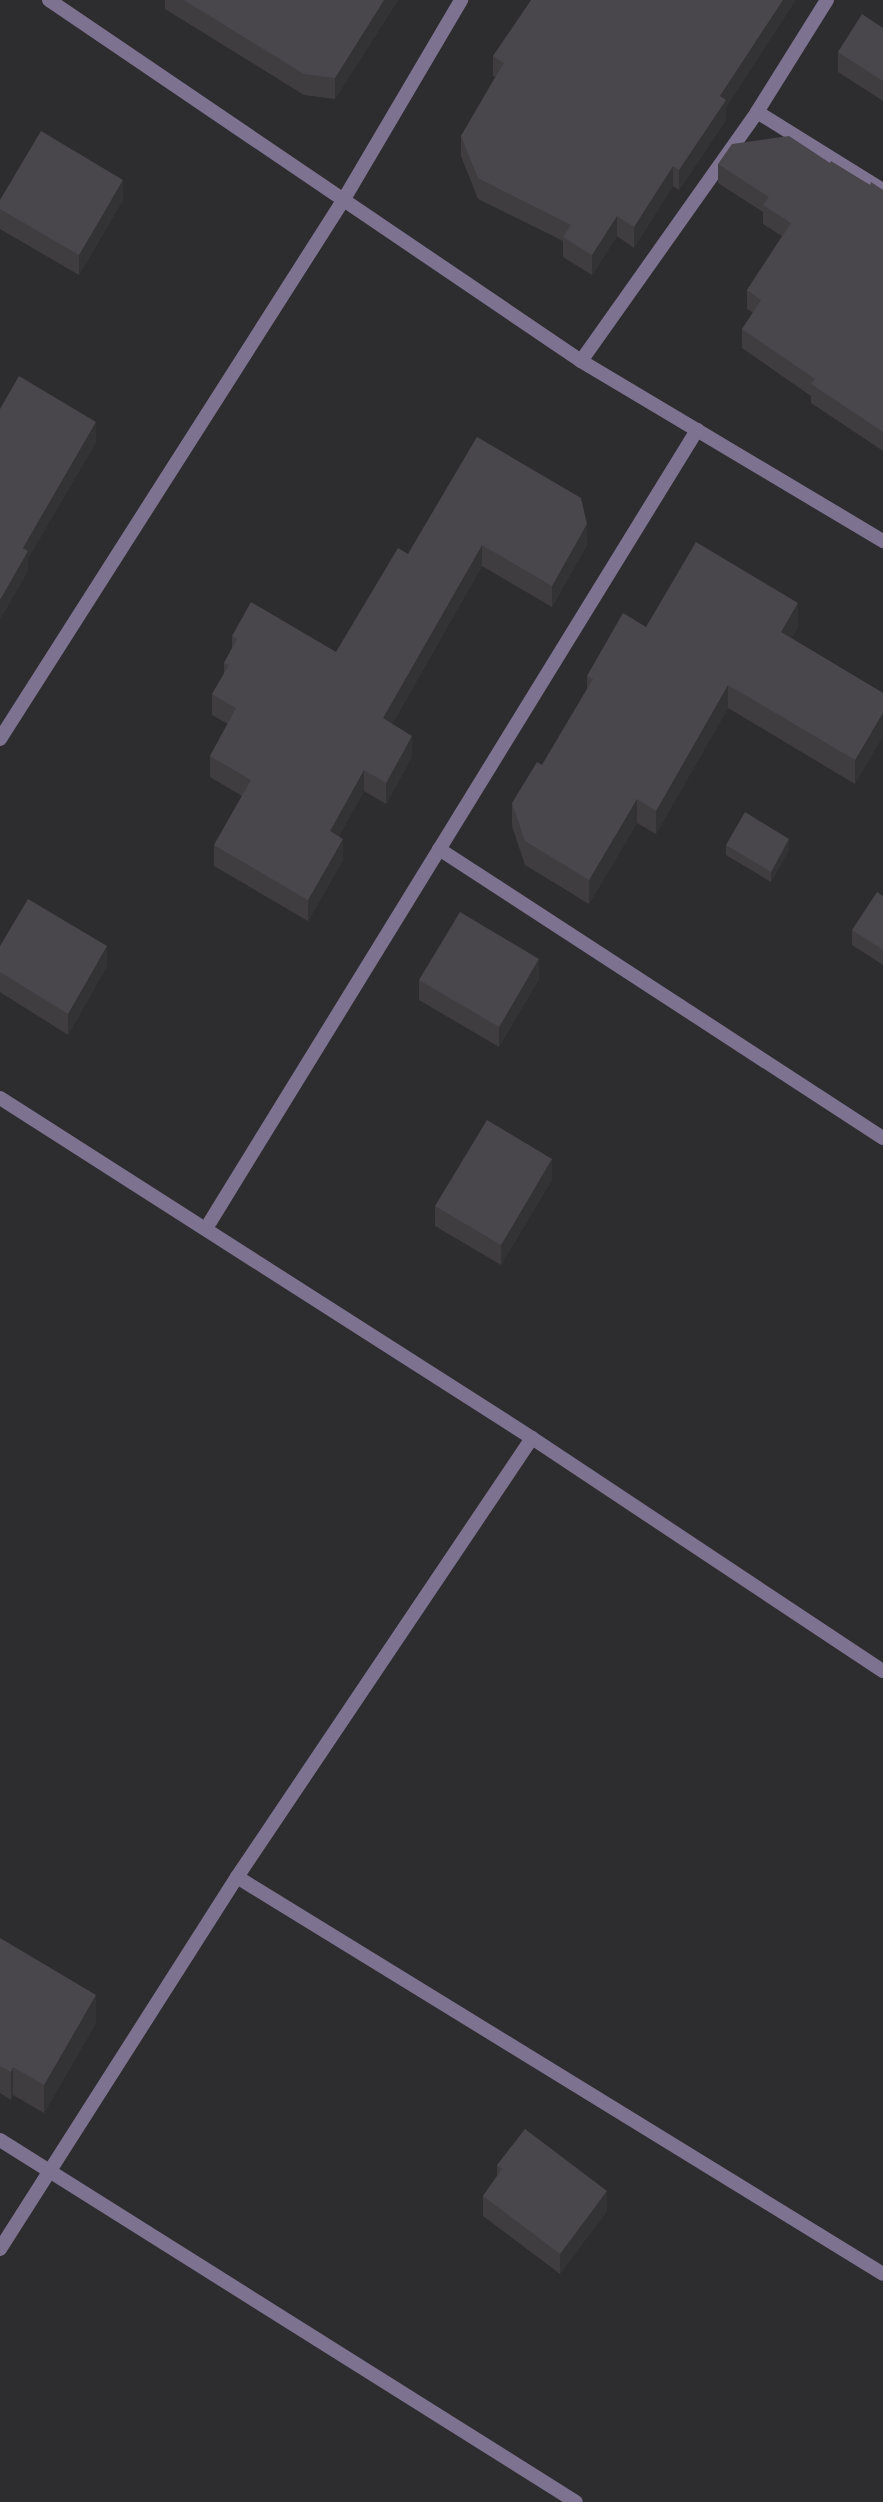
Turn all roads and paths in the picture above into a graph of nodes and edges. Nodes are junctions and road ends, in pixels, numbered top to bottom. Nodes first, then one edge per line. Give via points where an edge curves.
1 (48, 0) edge
2 (461, 0) edge
3 (827, 0) edge
4 (757, 112) junction
5 (883, 190) edge
6 (344, 198) junction
7 (581, 361) junction
8 (697, 430) junction
9 (883, 541) edge
10 (0, 739) edge
11 (439, 849) junction
12 (0, 1098) edge
13 (883, 1138) edge
14 (210, 1222) dead end
15 (532, 1438) junction
16 (883, 1671) edge
17 (237, 1877) junction
18 (0, 2140) edge
19 (50, 2171) junction
20 (0, 2249) edge
21 (883, 2274) edge
22 (576, 2502) edge

1 - 6 street
2 - 6 street
3 - 4 street
4 - 5 street
4 - 7 street
6 - 7 street
6 - 10 street
7 - 8 street
8 - 9 street
8 - 11 street
11 - 13 street
11 - 14 street
12 - 15 street
15 - 16 street
15 - 17 street
17 - 19 street
17 - 21 street
18 - 19 street
19 - 20 street
19 - 22 street

